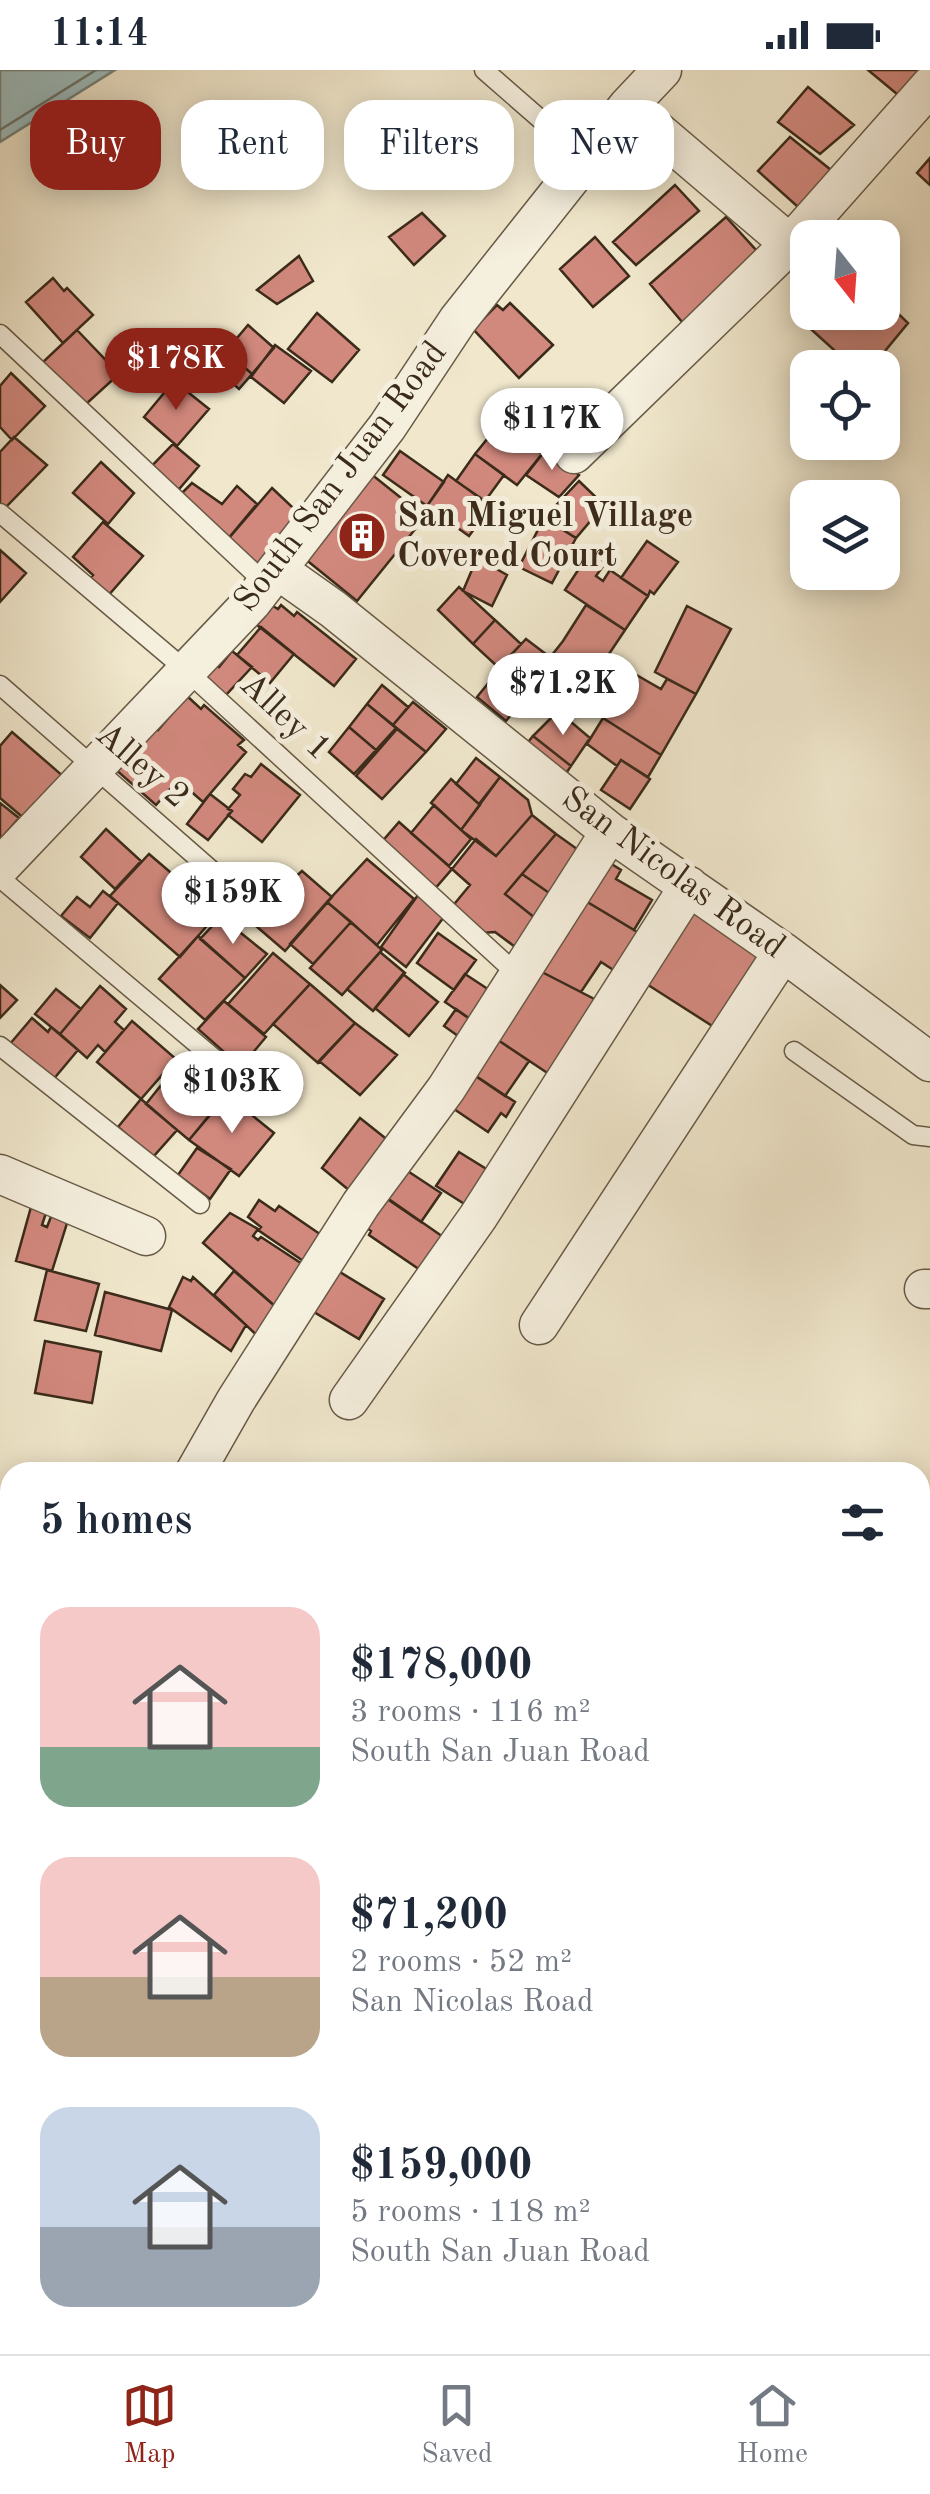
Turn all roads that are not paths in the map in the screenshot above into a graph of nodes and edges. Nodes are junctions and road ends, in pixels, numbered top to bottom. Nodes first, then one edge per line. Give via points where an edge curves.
1 (484, 70) edge
2 (662, 70) edge
3 (930, 86) edge
4 (634, 100) edge
5 (534, 114) edge
6 (674, 145) edge
7 (561, 190) edge
8 (811, 220) edge
9 (790, 244) joint
10 (0, 334) edge
11 (574, 454) dead end
12 (0, 513) edge
13 (272, 577) junction
14 (188, 672) junction
15 (0, 685) edge
16 (94, 766) junction
17 (610, 832) junction
18 (0, 866) edge
19 (0, 878) edge
20 (689, 886) junction
21 (241, 896) dead end
22 (783, 952) junction
23 (520, 977) junction
24 (0, 1046) edge
25 (794, 1051) dead end
26 (930, 1062) edge
27 (267, 1103) dead end
28 (930, 1137) edge
29 (0, 1174) edge
30 (200, 1204) dead end
31 (146, 1236) dead end
32 (539, 1325) dead end
33 (349, 1400) dead end
34 (201, 1462) edge

1 - 5 lane
2 - 4 street, South San Juan Road
3 - 8 street
6 - 9 street
7 - 13 street, South San Juan Road
9 - 11 street
10 - 13 lane
12 - 14 lane, Alley 1
13 - 14 street, South San Juan Road
13 - 17 street, San Nicolas Road via 333,609
14 - 16 street, South San Juan Road
14 - 23 lane, Alley 1
15 - 16 lane, Alley 2
16 - 18 street, South San Juan Road
16 - 21 lane, Alley 2
17 - 20 street, San Nicolas Road
17 - 23 street
19 - 27 lane
20 - 22 street, San Nicolas Road
20 - 33 street via 478,1217
22 - 26 street, San Nicolas Road
22 - 32 street
23 - 34 street via 362,1204
24 - 30 lane
25 - 28 lane via 914,1135
29 - 31 street

